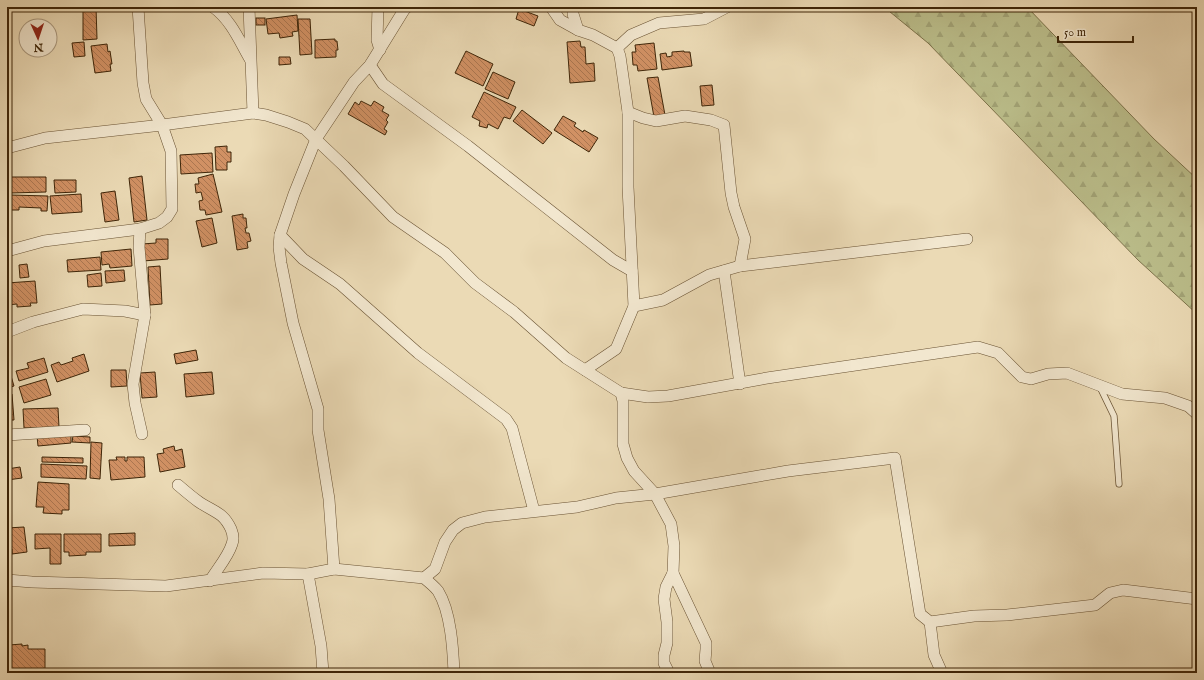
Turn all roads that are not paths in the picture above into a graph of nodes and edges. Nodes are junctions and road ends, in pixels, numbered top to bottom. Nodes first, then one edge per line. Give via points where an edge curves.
1 (138, 7) edge
2 (213, 7) edge
3 (249, 7) edge
4 (378, 7) edge
5 (407, 7) edge
6 (551, 7) edge
7 (573, 7) edge
8 (727, 7) edge
9 (578, 30) junction
10 (618, 48) junction
11 (380, 50) junction
12 (252, 61) junction
13 (370, 65) junction
14 (628, 112) junction
15 (253, 113) junction
16 (162, 125) junction
17 (316, 139) junction
18 (7, 148) edge
19 (140, 229) junction
20 (280, 235) junction
21 (967, 239) dead end
22 (7, 251) edge
23 (740, 266) junction
24 (632, 271) junction
25 (724, 271) junction
26 (634, 306) junction
27 (145, 315) junction
28 (7, 332) edge
29 (586, 370) junction
30 (740, 384) junction
31 (1099, 385) junction
32 (621, 393) junction
33 (1197, 414) edge
34 (85, 430) dead end
35 (142, 434) dead end
36 (7, 435) edge
37 (1119, 484) dead end
38 (178, 485) dead end
39 (655, 494) junction
40 (534, 511) junction
41 (334, 569) junction
42 (673, 572) junction
43 (308, 574) junction
44 (424, 578) junction
45 (7, 580) edge
46 (210, 581) junction
47 (1197, 599) edge
48 (930, 622) junction
49 (323, 673) edge
50 (454, 673) edge
51 (669, 673) edge
52 (710, 673) edge
53 (942, 673) edge

1 - 16 street via 146,99
2 - 12 street via 229,22
3 - 12 street
4 - 11 street via 377,40
5 - 11 street
6 - 9 street via 560,20
7 - 9 street
8 - 10 street via 704,19 659,23 631,35
9 - 10 street
10 - 14 street
11 - 13 street
12 - 15 street
13 - 17 street via 354,82
13 - 24 street via 383,84 468,146 613,260
14 - 23 street via 656,121 685,116 724,125 731,193 745,239
14 - 24 street
15 - 16 street
15 - 17 street via 288,122 304,129
16 - 18 street via 45,138
16 - 19 street via 171,151 172,209 159,223
17 - 20 street
17 - 29 street via 393,217 445,253 475,283 514,312 566,358
19 - 22 street via 44,242
19 - 27 street
20 - 40 street via 303,259 340,284 418,353 506,419 512,428
20 - 41 street via 281,263 293,323 318,409 318,430 329,499
21 - 23 street
23 - 25 street
24 - 26 street
25 - 26 street via 709,275 663,300
25 - 30 street
26 - 29 street via 616,349
27 - 28 street via 125,311 83,309 33,322
27 - 35 street via 133,384
29 - 32 street
30 - 31 street via 978,347 998,353 1022,377 1031,379 1067,372
30 - 32 street via 668,396 648,397
31 - 33 street via 1122,394 1165,398 1188,406
31 - 37 lane via 1114,416
32 - 39 street via 627,458 634,471
34 - 36 street
38 - 46 street via 227,520 233,534 232,544
39 - 40 street via 616,498 577,507
39 - 42 street via 671,524 674,546
39 - 48 street via 788,471 895,458 920,614
40 - 44 street via 485,517 462,523 453,530 445,542 435,569
41 - 43 street
41 - 44 street
42 - 51 street via 664,599 667,643 664,664
42 - 52 street via 706,643 705,661
43 - 46 street via 263,573
43 - 49 street via 321,646
44 - 50 street via 438,592 444,606 452,639
45 - 46 street via 166,586
47 - 48 street via 1123,590 1110,593 1095,605
48 - 53 street via 934,656

